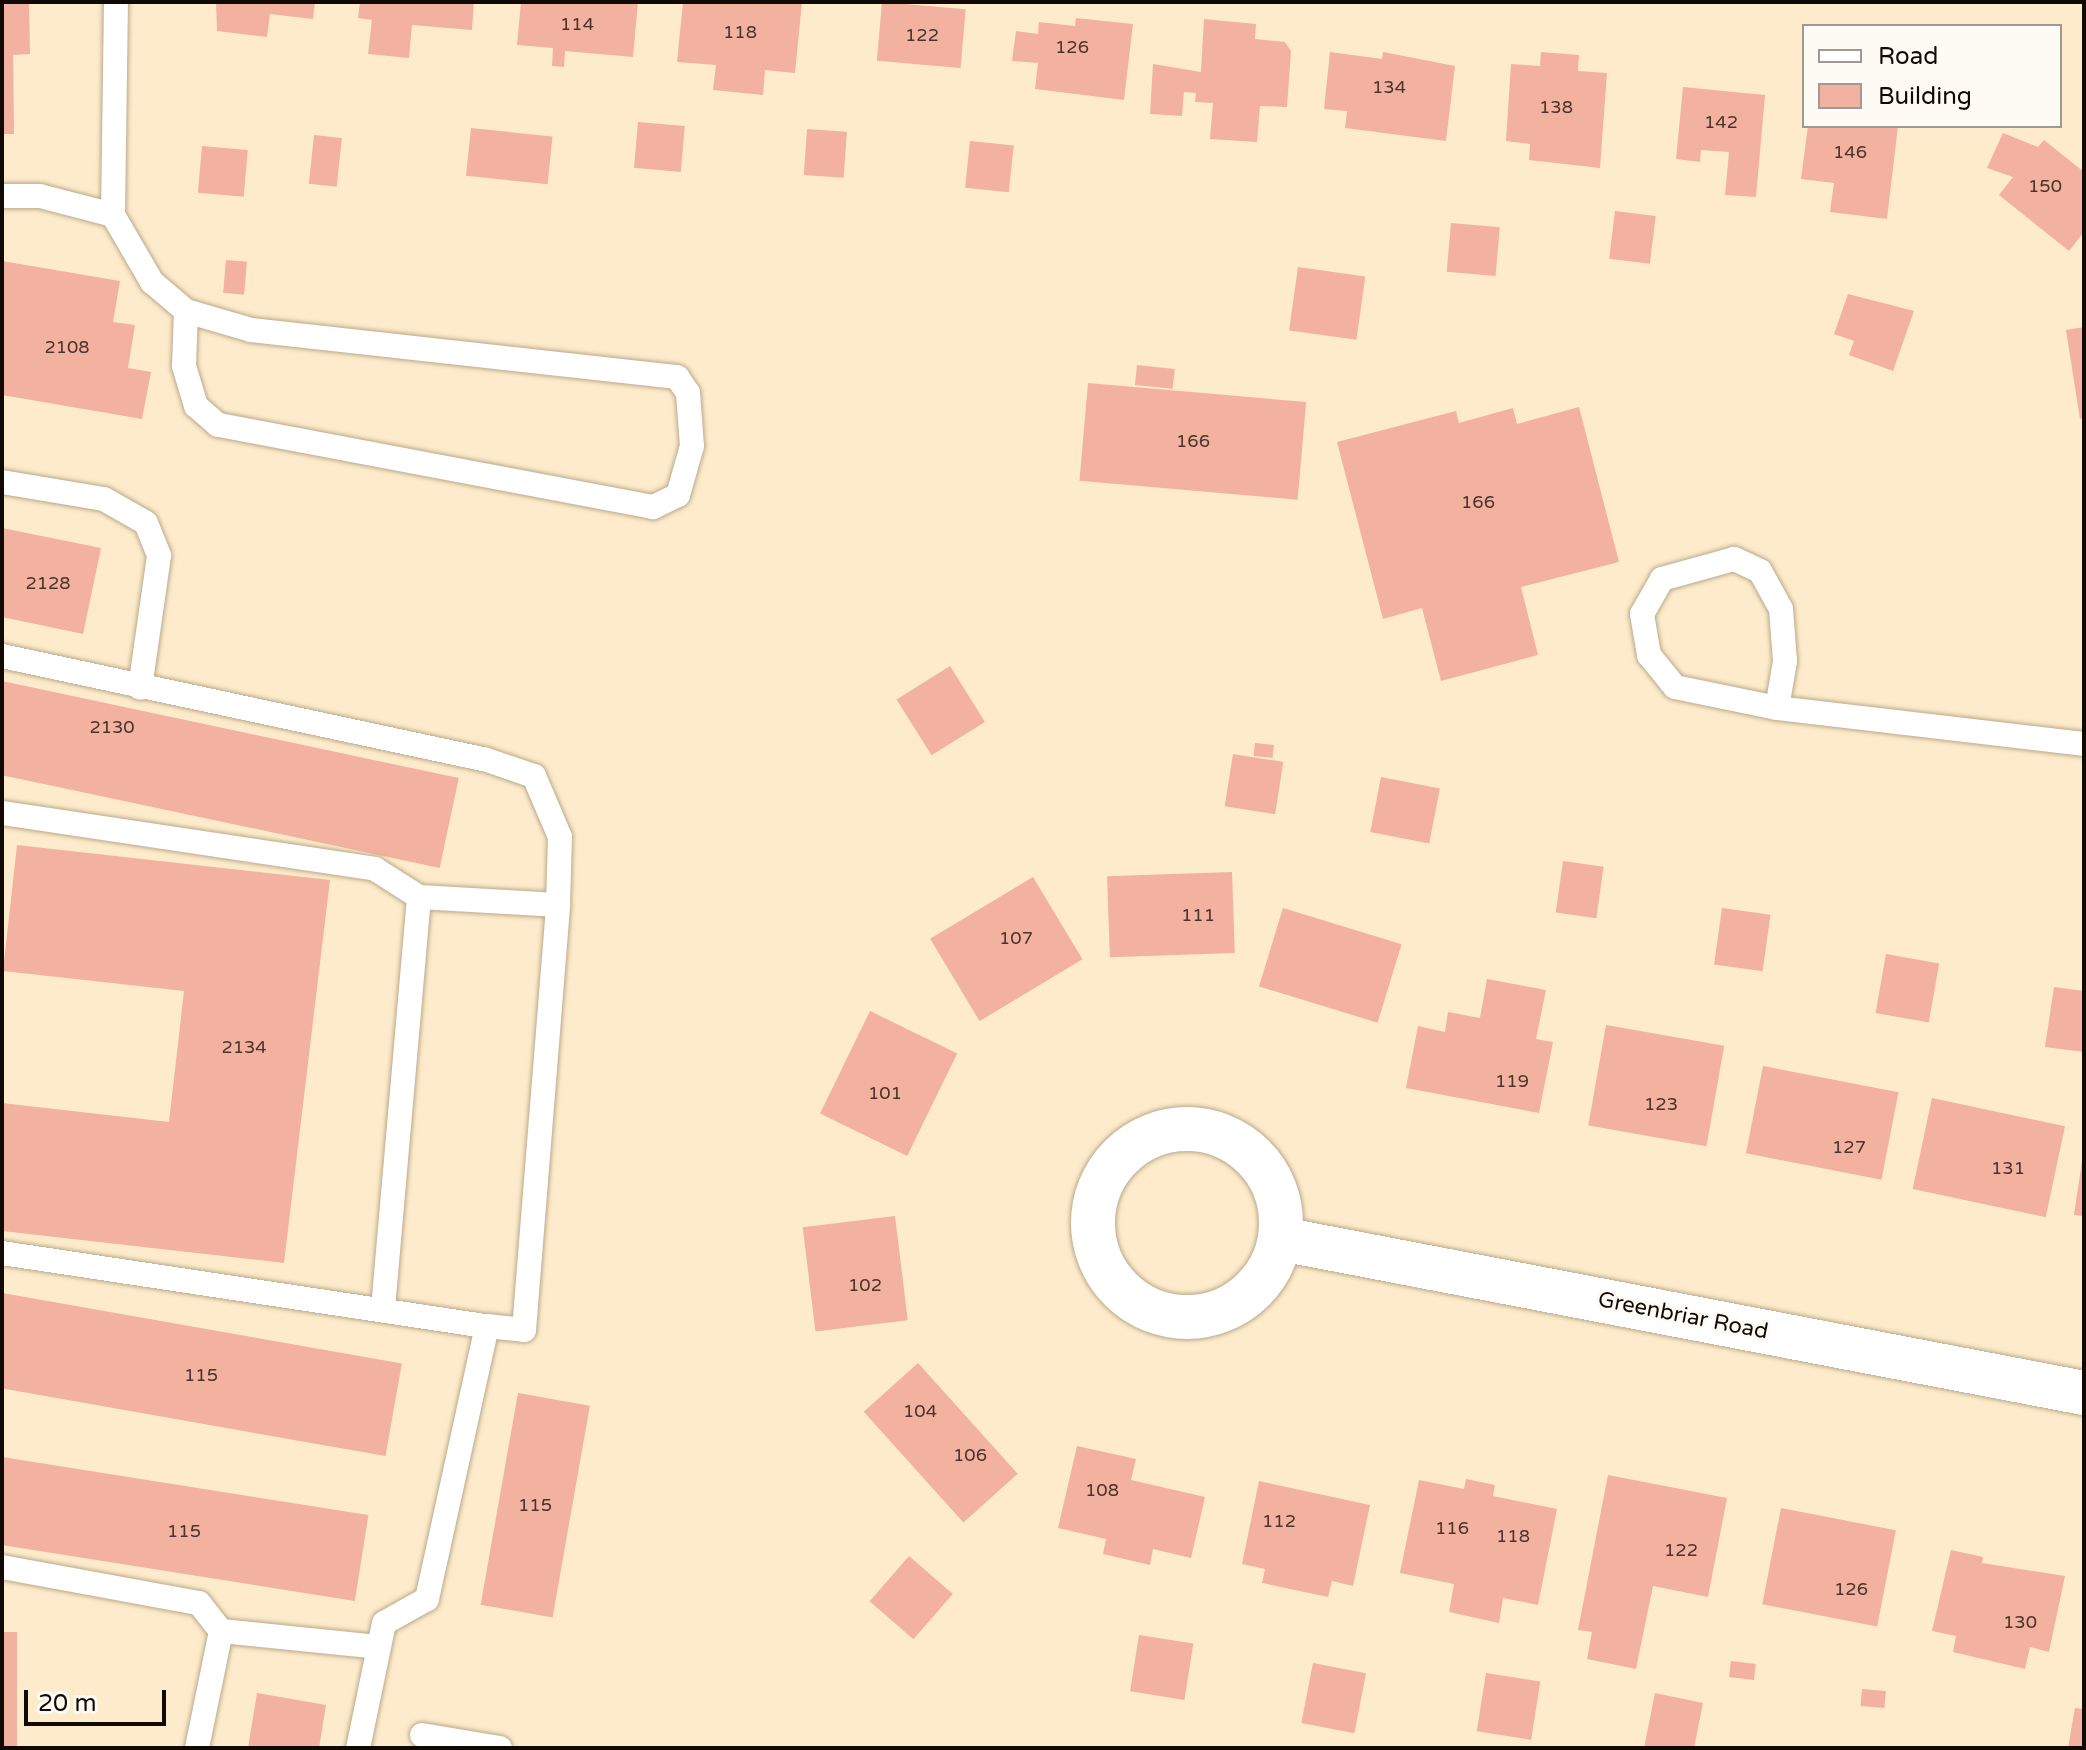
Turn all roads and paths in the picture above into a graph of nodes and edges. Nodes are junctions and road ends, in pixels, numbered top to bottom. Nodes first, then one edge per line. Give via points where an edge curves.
1 (116, 2) edge
2 (2, 196) edge
3 (113, 215) junction
4 (186, 311) junction
5 (2, 482) edge
6 (2, 656) edge
7 (140, 688) junction
8 (1777, 708) junction
9 (2084, 744) edge
10 (2, 813) edge
11 (419, 897) junction
12 (558, 905) junction
13 (1281, 1239) junction
14 (2, 1253) edge
15 (383, 1309) junction
16 (487, 1326) junction
17 (2084, 1393) edge
18 (2, 1567) edge
19 (221, 1631) junction
20 (378, 1647) junction
21 (422, 1735) dead end
22 (197, 1748) edge
23 (358, 1748) edge
24 (500, 1748) edge

1 - 3 lane
2 - 3 lane via 40,196
3 - 4 lane via 152,282
4 - 4 lane via 251,330 677,377 688,393 692,446 678,495 653,507 218,425 196,406 184,366
5 - 7 lane via 104,499 146,523 159,556
6 - 7 lane
7 - 12 lane via 484,759 534,776 560,837
8 - 8 lane via 1785,661 1781,609 1760,571 1734,559 1662,579 1642,614 1649,655 1675,687
8 - 9 lane
10 - 11 lane via 375,869
11 - 12 lane
11 - 15 lane
12 - 16 lane via 524,1330
13 - 13 street via 1281,1208 1253,1154 1196,1128 1136,1143 1098,1191 1092,1221 1111,1281 1162,1315 1225,1311 1252,1294
13 - 17 street, Greenbriar Road
14 - 15 lane
15 - 16 lane
16 - 20 lane via 427,1599 384,1623
18 - 19 lane via 199,1603
19 - 20 lane
19 - 22 lane
20 - 23 lane
21 - 24 lane

